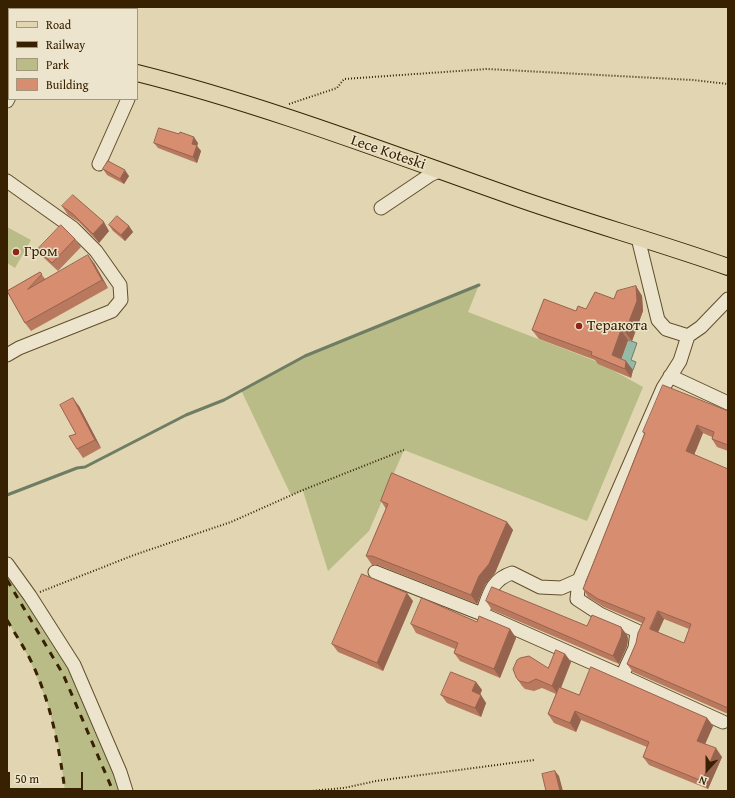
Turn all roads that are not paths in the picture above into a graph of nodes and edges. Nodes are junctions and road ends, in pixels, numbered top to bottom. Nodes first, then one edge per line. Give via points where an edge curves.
1 (138, 74) edge
2 (128, 100) edge
3 (99, 164) dead end
4 (439, 171) junction
5 (7, 181) edge
6 (381, 208) dead end
7 (638, 238) junction
8 (728, 267) edge
9 (728, 299) edge
10 (688, 336) junction
11 (7, 355) edge
12 (670, 376) junction
13 (728, 403) edge
14 (7, 564) edge
15 (375, 572) dead end
16 (579, 580) junction
17 (482, 614) junction
18 (622, 676) junction
19 (723, 722) dead end
20 (126, 791) edge

1 - 4 main road, Lece Koteski via 277,113
2 - 3 street
4 - 6 street
4 - 7 main road, Lece Koteski
5 - 11 street via 73,228 96,250 120,284 121,300 112,311 18,348
7 - 8 main road, Lece Koteski
7 - 10 street via 658,320 666,329
9 - 10 street
10 - 12 street via 680,361
12 - 13 street
12 - 16 street
14 - 20 street via 74,665
15 - 17 street
16 - 17 street via 561,588 540,587 512,573 500,577
16 - 18 street via 577,599 600,614 637,631 635,648
17 - 18 street
18 - 19 street

